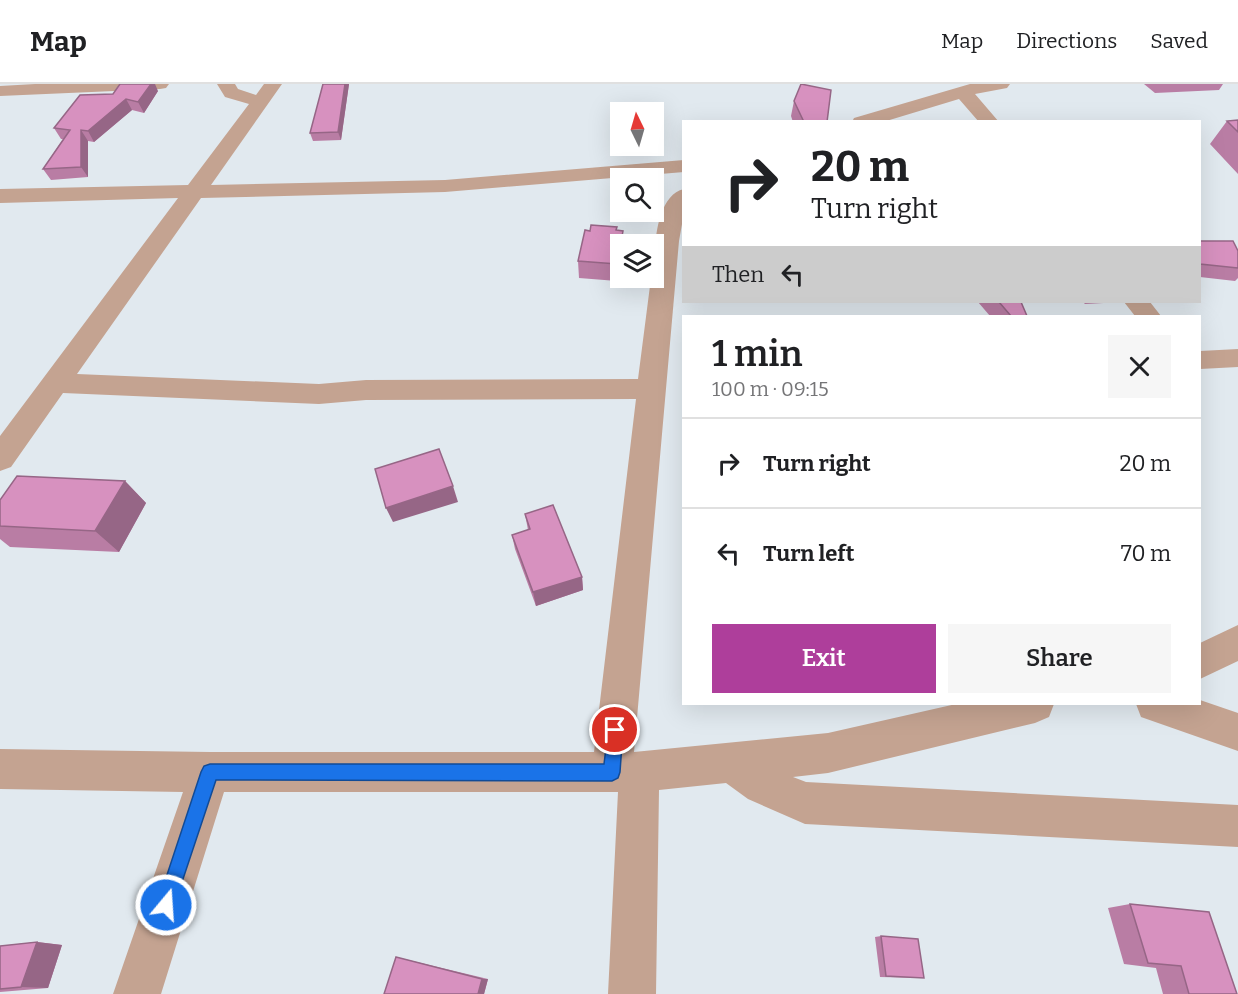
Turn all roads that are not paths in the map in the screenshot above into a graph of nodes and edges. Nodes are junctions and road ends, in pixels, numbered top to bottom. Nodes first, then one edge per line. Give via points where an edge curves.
1 (160, 84) edge
2 (226, 84) edge
3 (996, 84) edge
4 (0, 91) edge
5 (963, 92) junction
6 (267, 93) edge
7 (868, 120) edge
8 (988, 120) edge
9 (682, 166) edge
10 (195, 190) junction
11 (0, 196) edge
12 (682, 199) edge
13 (1138, 303) edge
14 (1147, 315) edge
15 (1238, 358) edge
16 (1201, 360) edge
17 (55, 383) junction
18 (650, 389) junction
19 (0, 459) edge
20 (1238, 642) edge
21 (1201, 661) edge
22 (1031, 705) edge
23 (1158, 705) edge
24 (1238, 732) edge
25 (731, 763) junction
26 (0, 768) edge
27 (210, 772) junction
28 (625, 772) junction
29 (1238, 826) edge
30 (136, 994) edge
31 (632, 994) edge

1 - 4 street
2 - 6 street via 231,93
3 - 5 street
5 - 7 street
5 - 8 street
6 - 10 street
9 - 10 street via 445,186
10 - 11 street
10 - 17 street
12 - 18 street via 671,218
13 - 14 street
15 - 16 street
17 - 18 street via 319,394 366,390
17 - 19 street
18 - 28 street
20 - 21 street
22 - 25 street via 828,753
23 - 24 street
25 - 28 street
25 - 29 street via 763,784 805,803
26 - 27 street
27 - 28 street
27 - 30 street
28 - 31 street

